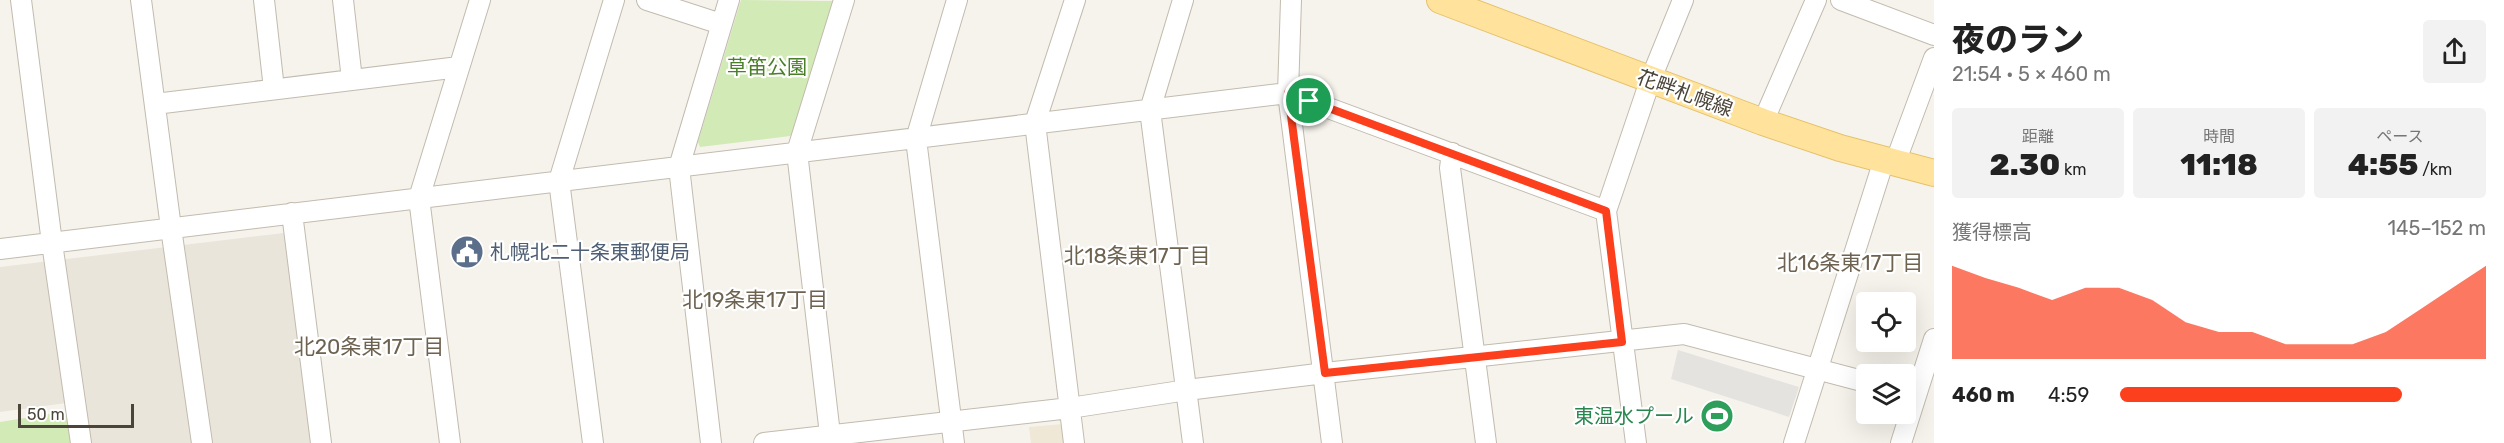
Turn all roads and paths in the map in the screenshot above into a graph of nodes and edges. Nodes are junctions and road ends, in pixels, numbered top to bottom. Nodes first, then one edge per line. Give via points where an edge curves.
1 (21, 0) edge
2 (141, 0) edge
3 (264, 0) edge
4 (343, 0) edge
5 (480, 0) edge
6 (614, 0) edge
7 (647, 0) edge
8 (729, 0) edge
9 (844, 0) edge
10 (957, 0) edge
11 (1075, 0) edge
12 (1183, 0) edge
13 (1291, 0) edge
14 (1440, 0) edge
15 (1683, 0) edge
16 (1816, 0) edge
17 (1841, 0) edge
18 (721, 24) junction
19 (1934, 35) edge
20 (1934, 58) edge
21 (459, 67) junction
22 (352, 80) junction
23 (1650, 81) junction
24 (274, 89) junction
25 (1288, 93) junction
26 (155, 104) junction
27 (1150, 110) junction
28 (1763, 122) junction
29 (1035, 123) junction
30 (916, 139) junction
31 (797, 153) junction
32 (1452, 153) junction
33 (1889, 162) junction
34 (679, 167) junction
35 (1934, 173) edge
36 (558, 181) junction
37 (419, 198) junction
38 (1606, 211) junction
39 (292, 213) junction
40 (171, 228) junction
41 (52, 243) junction
42 (0, 249) edge
43 (1934, 339) edge
44 (1622, 342) junction
45 (1476, 357) junction
46 (1818, 369) junction
47 (1325, 373) junction
48 (1856, 379) edge
49 (1187, 390) junction
50 (1919, 395) edge
51 (1070, 408) junction
52 (951, 421) junction
53 (831, 439) edge
54 (81, 443) edge
55 (202, 443) edge
56 (321, 443) edge
57 (450, 443) edge
58 (593, 443) edge
59 (711, 443) edge
60 (764, 443) edge
61 (954, 443) edge
62 (1074, 443) edge
63 (1192, 443) edge
64 (1332, 443) edge
65 (1486, 443) edge
66 (1636, 443) edge
67 (1794, 443) edge
68 (1901, 443) edge

1 - 41 street
2 - 26 street
3 - 24 street
4 - 22 street
5 - 21 street
6 - 36 street
7 - 18 street
8 - 18 street
9 - 31 street
10 - 30 street
11 - 29 street
12 - 27 street
13 - 25 street
14 - 23 main road, 花畔札幌線
15 - 23 street
16 - 28 street
17 - 19 street
18 - 34 street
20 - 33 street
21 - 22 street
21 - 37 street
22 - 24 street
23 - 28 main road, 花畔札幌線
23 - 38 street
24 - 26 street
25 - 27 street
25 - 32 street
25 - 47 street
26 - 40 street
27 - 29 street
27 - 49 street
28 - 33 main road, 花畔札幌線
29 - 30 street
29 - 51 street
30 - 31 street
30 - 52 street
31 - 34 street
31 - 53 street
32 - 38 street
32 - 45 street via 1450,168
33 - 35 main road, 花畔札幌線
33 - 46 street
34 - 36 street
34 - 59 street
36 - 37 street
36 - 58 street
37 - 39 street
37 - 57 street
38 - 44 street
39 - 40 street
39 - 56 street
40 - 41 street
40 - 55 street
41 - 42 street
41 - 54 street
43 - 50 street
44 - 45 street
44 - 46 street via 1684,334
44 - 66 street
45 - 47 street
45 - 65 street
46 - 48 street
46 - 67 street
47 - 49 street
47 - 64 street
49 - 51 street
49 - 63 street
50 - 68 street
51 - 52 street
51 - 62 street
52 - 53 street
52 - 61 street
53 - 60 street

